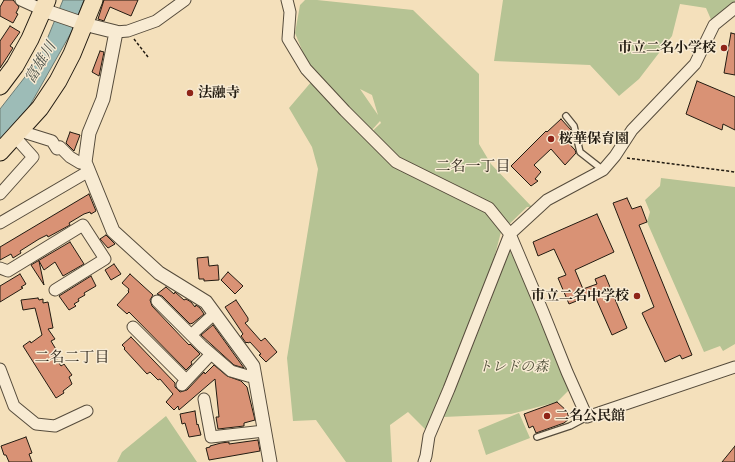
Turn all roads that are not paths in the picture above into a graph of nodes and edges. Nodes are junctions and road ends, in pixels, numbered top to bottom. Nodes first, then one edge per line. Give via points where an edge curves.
1 (21, 0) edge
2 (94, 0) edge
3 (185, 0) edge
4 (287, 0) edge
5 (47, 7) edge
6 (735, 8) edge
7 (82, 23) junction
8 (122, 31) junction
9 (0, 85) edge
10 (566, 116) dead end
11 (17, 134) junction
12 (0, 152) edge
13 (87, 167) junction
14 (603, 170) junction
15 (0, 194) edge
16 (0, 223) edge
17 (510, 234) junction
18 (0, 268) edge
19 (55, 290) dead end
20 (157, 301) dead end
21 (214, 314) junction
22 (132, 327) dead end
23 (191, 336) junction
24 (211, 354) junction
25 (735, 367) edge
26 (0, 369) edge
27 (255, 376) junction
28 (204, 399) dead end
29 (87, 411) dead end
30 (587, 417) junction
31 (264, 431) junction
32 (537, 437) dead end
33 (270, 462) edge
34 (424, 462) edge

1 - 5 street
2 - 7 main road
3 - 8 street via 156,21
4 - 17 street via 290,12 288,39 306,69 345,111 396,162 489,208
5 - 7 street
5 - 9 main road via 15,66
6 - 14 street via 714,25 694,64 632,130
7 - 8 street
7 - 11 main road via 72,54 58,81 40,108
8 - 13 street via 103,99 89,133
10 - 14 lane via 574,126 580,152
11 - 12 main road
11 - 13 street via 52,141 57,149 60,147 70,157
11 - 15 street via 33,157
13 - 16 street
13 - 21 street via 113,231 159,273 206,302
14 - 17 street via 547,200
17 - 30 street
17 - 34 street via 428,436
18 - 19 street via 8,270 83,225 105,259
20 - 23 street
21 - 23 street
21 - 27 street via 253,366
22 - 24 street via 184,383
23 - 24 street
24 - 27 street via 231,371
25 - 30 street
26 - 29 street via 14,406 36,424 55,426
27 - 31 street
28 - 31 street via 211,437
30 - 32 lane via 570,426
31 - 33 street

